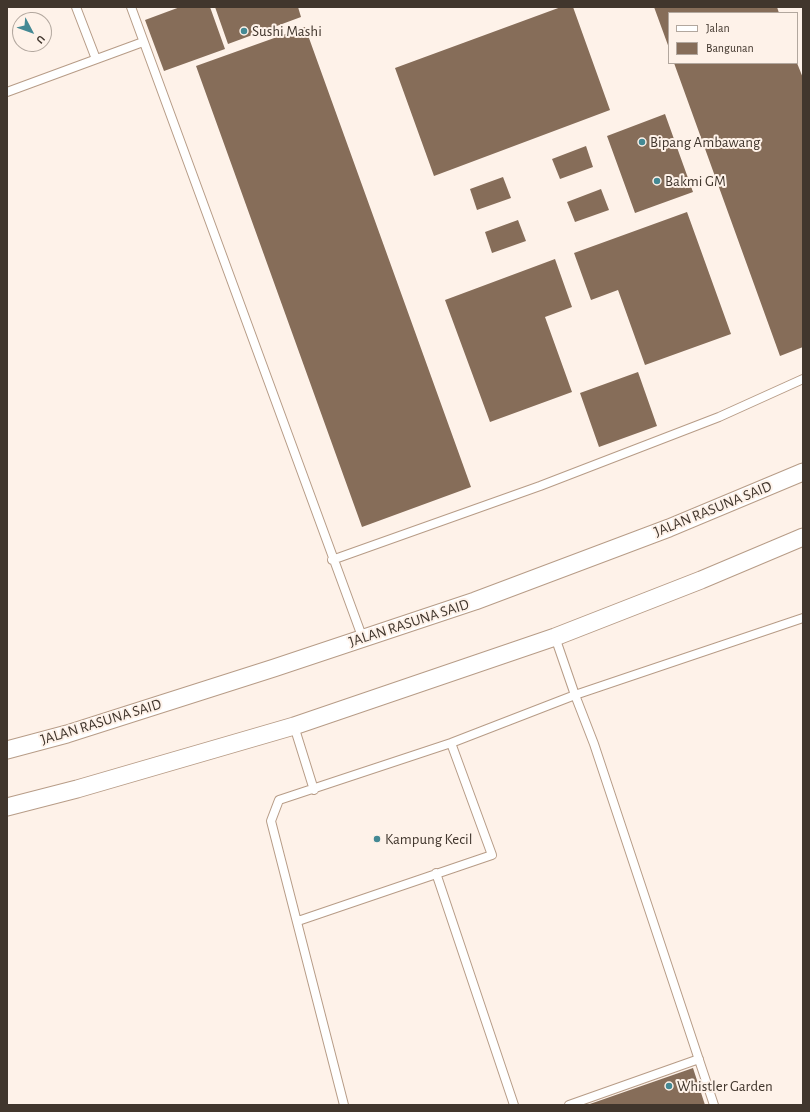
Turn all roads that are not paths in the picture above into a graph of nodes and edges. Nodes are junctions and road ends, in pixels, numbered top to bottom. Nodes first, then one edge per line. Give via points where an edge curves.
1 (76, 7) edge
2 (130, 7) edge
3 (143, 42) junction
4 (96, 59) junction
5 (7, 92) edge
6 (803, 379) edge
7 (803, 472) edge
8 (803, 536) edge
9 (332, 560) junction
10 (803, 618) edge
11 (555, 637) junction
12 (362, 639) junction
13 (575, 695) junction
14 (294, 726) junction
15 (451, 743) junction
16 (7, 750) edge
17 (314, 790) junction
18 (7, 807) edge
19 (436, 873) junction
20 (298, 921) junction
21 (699, 1059) junction
22 (344, 1105) edge
23 (514, 1105) edge
24 (569, 1105) edge
25 (714, 1105) edge

1 - 4 lane
2 - 3 lane
3 - 4 lane
3 - 9 lane
4 - 5 lane
6 - 9 lane via 719,417 540,486
7 - 12 street, JALAN RASUNA SAID via 669,528 475,601
8 - 11 street via 701,580
9 - 12 lane
10 - 13 lane
11 - 13 lane
11 - 14 street
12 - 16 street, JALAN RASUNA SAID via 74,732
13 - 15 lane
13 - 21 lane via 594,744
14 - 17 lane
14 - 18 street
15 - 17 lane
15 - 19 lane via 492,855
17 - 20 lane via 279,800 271,822
19 - 20 lane
19 - 23 lane
20 - 22 lane
21 - 24 lane
21 - 25 lane

